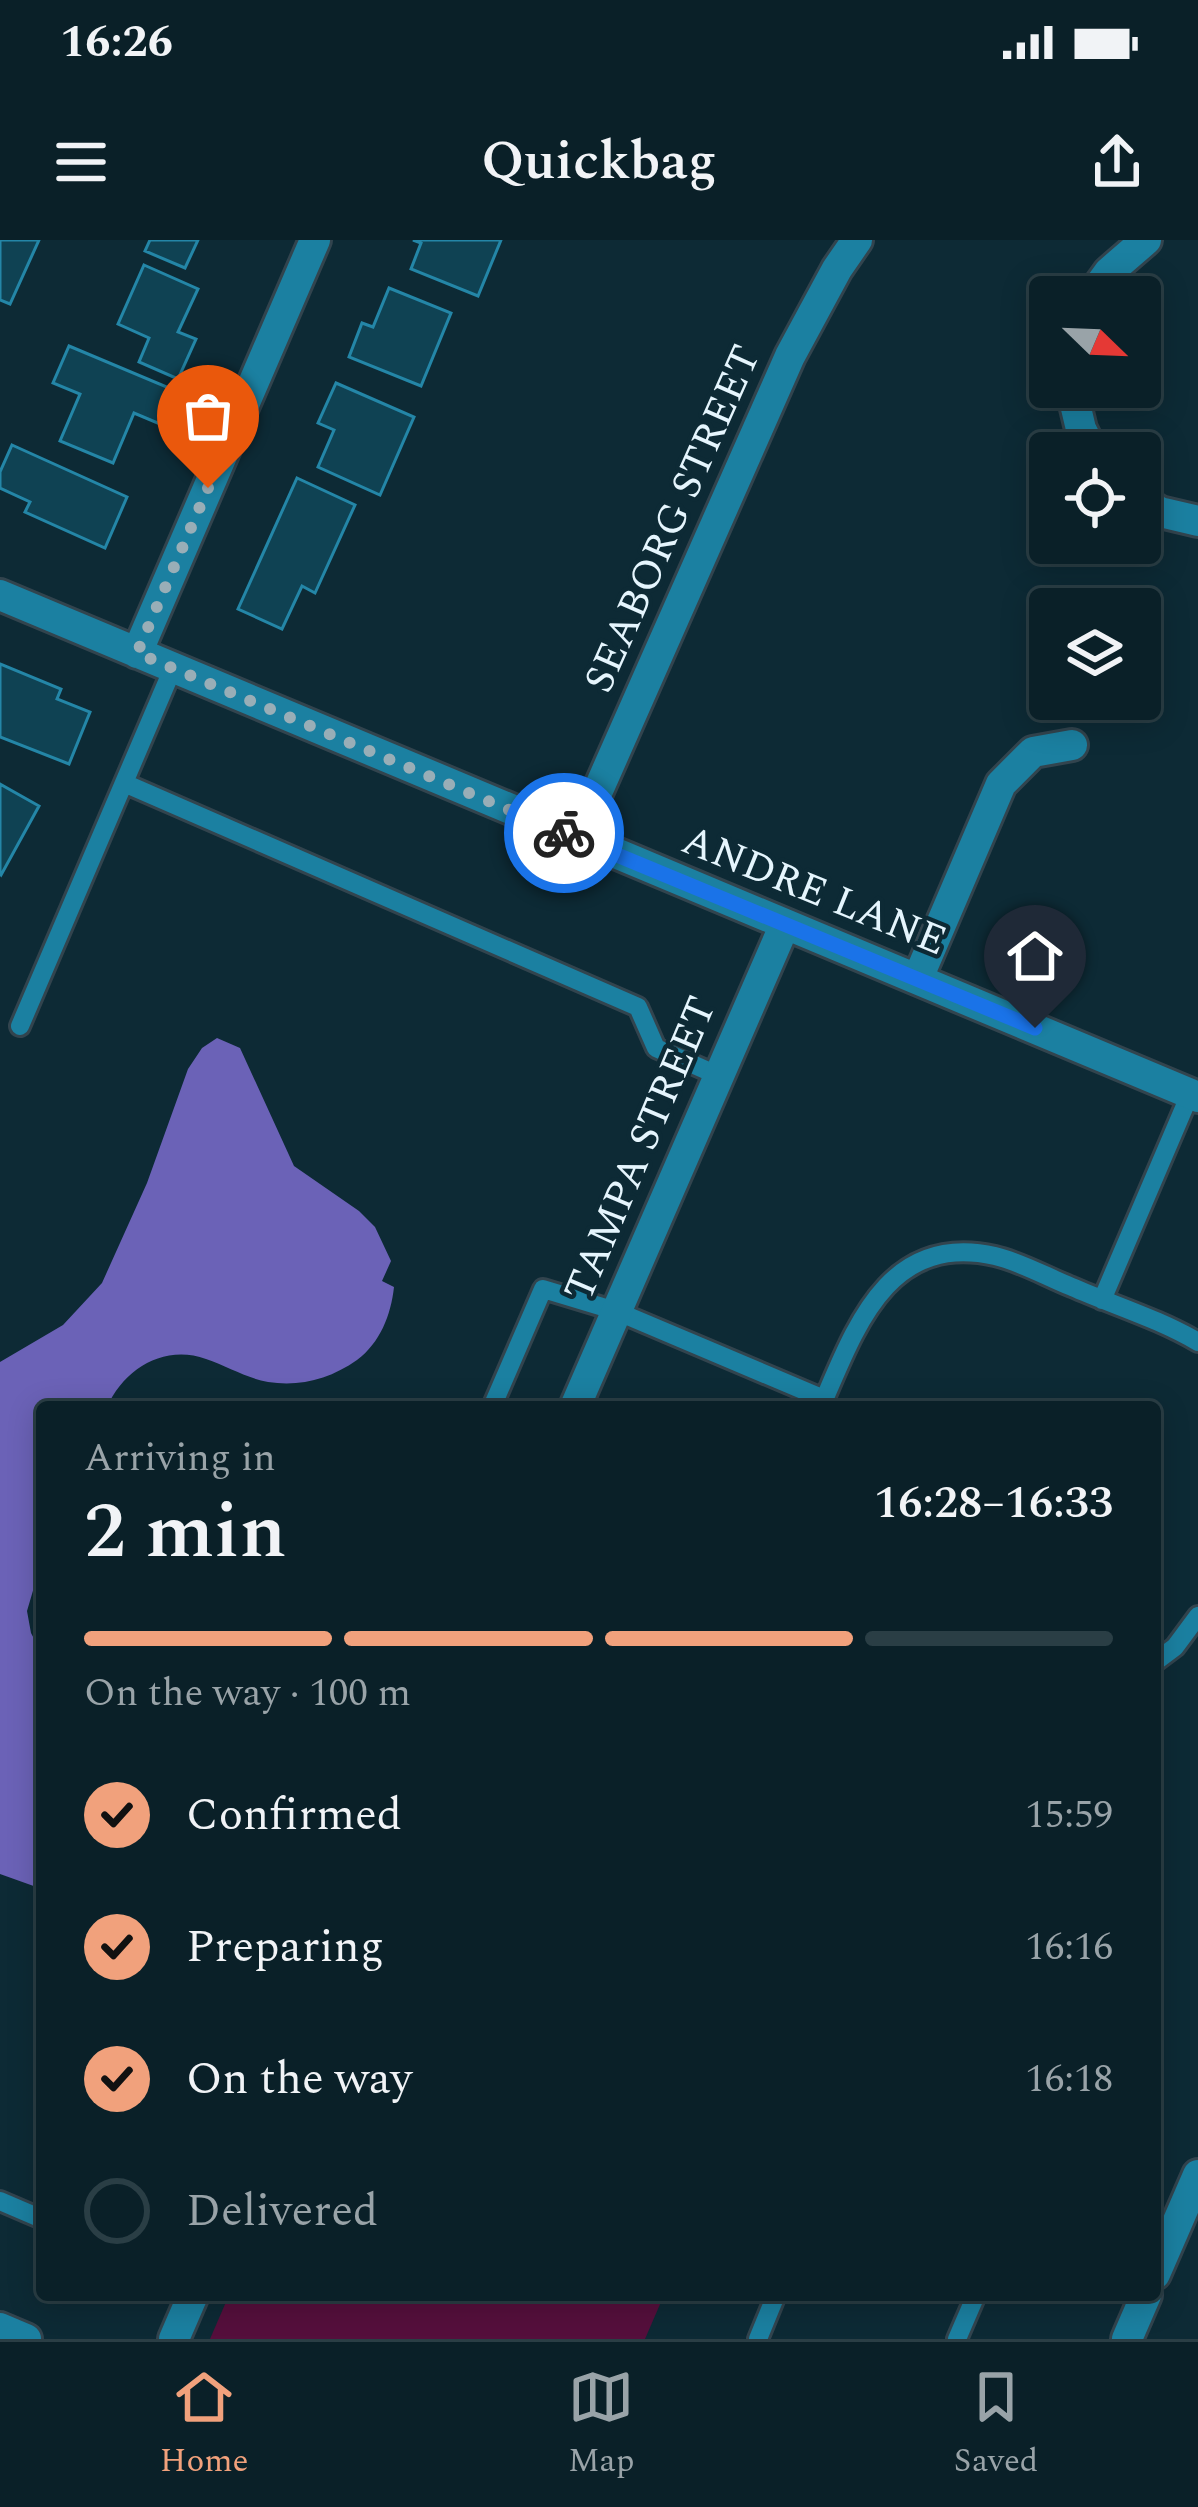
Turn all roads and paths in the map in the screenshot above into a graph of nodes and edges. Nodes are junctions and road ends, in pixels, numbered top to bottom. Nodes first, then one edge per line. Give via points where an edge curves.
1 (315, 240) edge
2 (857, 240) edge
3 (1146, 240) edge
4 (1106, 276) edge
5 (1161, 512) edge
6 (1198, 521) edge
7 (0, 595) edge
8 (137, 653) junction
9 (172, 668) junction
10 (1072, 745) dead end
11 (124, 783) junction
12 (578, 838) junction
13 (784, 924) junction
14 (918, 978) junction
15 (20, 1026) dead end
16 (717, 1075) junction
17 (1194, 1096) edge
18 (1102, 1300) junction
19 (616, 1311) junction
20 (1198, 1342) edge
21 (495, 1401) edge
22 (578, 1401) edge
23 (819, 1401) edge
24 (824, 1401) edge
25 (1198, 1616) edge
26 (1161, 1658) edge
27 (1198, 2175) edge
28 (0, 2201) edge
29 (36, 2216) edge
30 (1161, 2260) edge
31 (190, 2301) edge
32 (774, 2301) edge
33 (973, 2301) edge
34 (1143, 2301) edge
35 (0, 2328) edge
36 (26, 2339) edge
37 (174, 2339) edge
38 (758, 2339) edge
39 (957, 2339) edge
40 (1127, 2339) edge

1 - 8 street
2 - 12 street, SEABORG STREET via 790,356
3 - 4 street
5 - 6 street
7 - 8 street, ANDRE LANE
8 - 9 street, ANDRE LANE
9 - 11 lane
9 - 12 street, ANDRE LANE
10 - 14 street via 1034,752 1001,784
11 - 15 lane
11 - 16 lane via 638,1007 656,1048
12 - 13 street, ANDRE LANE
13 - 14 street, ANDRE LANE
13 - 16 street, TAMPA STREET
14 - 17 street, ANDRE LANE
16 - 19 street, TAMPA STREET
17 - 18 lane
18 - 20 lane
18 - 24 lane via 994,1256 923,1261 868,1305
19 - 21 lane via 544,1289
19 - 22 street, TAMPA STREET
19 - 23 lane
25 - 26 lane
27 - 30 street
28 - 29 lane
31 - 37 street
32 - 38 lane
33 - 39 lane
34 - 40 street
35 - 36 street

